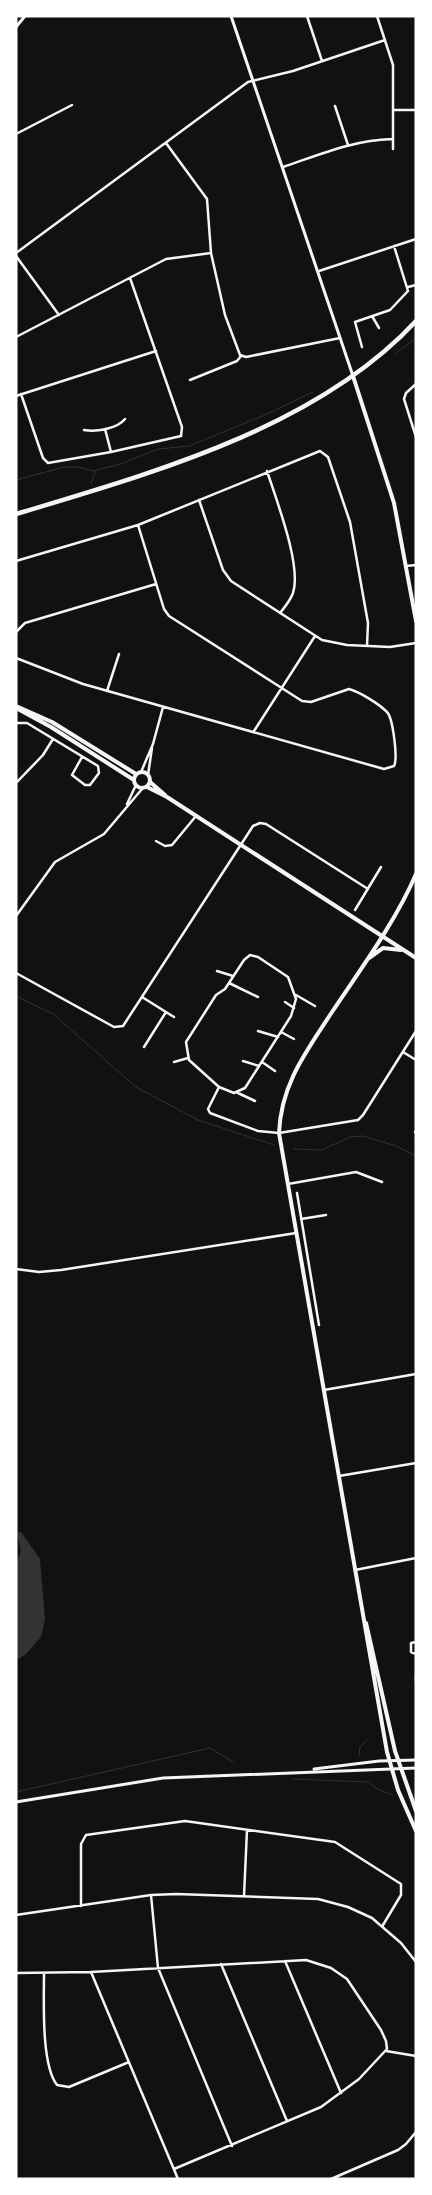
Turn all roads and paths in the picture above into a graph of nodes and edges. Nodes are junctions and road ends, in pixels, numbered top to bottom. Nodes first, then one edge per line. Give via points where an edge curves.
1 (25, 16) edge
2 (231, 16) edge
3 (307, 16) edge
4 (377, 16) edge
5 (16, 27) edge
6 (385, 40) junction
7 (322, 61) junction
8 (253, 79) junction
9 (72, 105) dead end
10 (335, 106) dead end
11 (393, 110) junction
12 (416, 110) edge
13 (16, 134) edge
14 (392, 139) junction
15 (166, 143) junction
16 (348, 144) junction
17 (393, 149) dead end
18 (283, 167) junction
19 (416, 239) edge
20 (394, 246) junction
21 (211, 253) junction
22 (16, 254) edge
23 (319, 272) junction
24 (130, 278) junction
25 (416, 285) edge
26 (408, 287) junction
27 (59, 315) junction
28 (372, 316) junction
29 (416, 321) edge
30 (379, 328) dead end
31 (16, 337) edge
32 (340, 338) junction
33 (362, 347) dead end
34 (156, 351) junction
35 (240, 355) junction
36 (352, 376) junction
37 (190, 380) dead end
38 (416, 384) edge
39 (21, 394) junction
40 (16, 396) edge
41 (125, 419) dead end
42 (105, 429) junction
43 (84, 430) dead end
44 (416, 437) edge
45 (111, 452) junction
46 (267, 471) junction
47 (199, 500) junction
48 (16, 514) edge
49 (138, 525) junction
50 (16, 561) edge
51 (416, 565) edge
52 (406, 566) junction
53 (156, 584) junction
54 (280, 614) junction
55 (416, 621) edge
56 (16, 632) edge
57 (315, 636) junction
58 (416, 643) edge
59 (367, 646) junction
60 (119, 654) dead end
61 (16, 658) edge
62 (281, 688) junction
63 (107, 691) junction
64 (16, 707) edge
65 (163, 707) junction
66 (16, 723) edge
67 (16, 727) edge
68 (254, 731) junction
69 (53, 739) junction
70 (153, 744) junction
71 (82, 757) junction
72 (138, 773) junction
73 (148, 774) junction
74 (134, 780) junction
75 (150, 782) junction
76 (16, 783) edge
77 (136, 785) junction
78 (144, 788) junction
79 (167, 797) junction
80 (126, 806) junction
81 (196, 816) junction
82 (156, 841) dead end
83 (240, 845) junction
84 (381, 867) dead end
85 (416, 874) edge
86 (368, 889) junction
87 (355, 910) dead end
88 (16, 916) edge
89 (381, 936) junction
90 (403, 950) junction
91 (416, 958) edge
92 (366, 960) junction
93 (217, 971) dead end
94 (16, 973) edge
95 (233, 976) junction
96 (229, 982) junction
97 (296, 994) junction
98 (142, 997) junction
99 (258, 997) dead end
100 (285, 1002) dead end
101 (315, 1006) dead end
102 (294, 1008) junction
103 (166, 1012) junction
104 (174, 1017) dead end
105 (258, 1030) dead end
106 (416, 1031) edge
107 (282, 1032) junction
108 (278, 1037) junction
109 (294, 1039) dead end
110 (144, 1047) dead end
111 (403, 1052) junction
112 (188, 1058) junction
113 (416, 1060) edge
114 (243, 1061) dead end
115 (174, 1062) dead end
116 (262, 1062) junction
117 (259, 1066) junction
118 (275, 1072) dead end
119 (219, 1087) junction
120 (238, 1093) junction
121 (255, 1100) dead end
122 (279, 1133) junction
123 (382, 1182) dead end
124 (288, 1184) junction
125 (297, 1193) dead end
126 (326, 1215) dead end
127 (301, 1219) junction
128 (296, 1233) junction
129 (16, 1269) edge
130 (314, 1292) junction
131 (307, 1294) junction
132 (319, 1325) dead end
133 (416, 1374) edge
134 (324, 1390) junction
135 (416, 1463) edge
136 (339, 1476) junction
137 (416, 1558) edge
138 (355, 1570) junction
139 (362, 1607) junction
140 (416, 1642) edge
141 (416, 1654) edge
142 (416, 1674) edge
143 (416, 1681) edge
144 (398, 1760) junction
145 (416, 1760) edge
146 (389, 1761) junction
147 (400, 1768) junction
148 (416, 1768) edge
149 (392, 1769) junction
150 (293, 1771) junction
151 (16, 1802) edge
152 (416, 1811) edge
153 (247, 1830) junction
154 (416, 1831) edge
155 (150, 1894) junction
156 (244, 1896) junction
157 (81, 1906) junction
158 (16, 1915) edge
159 (382, 1925) junction
160 (285, 1961) junction
161 (416, 1962) edge
162 (221, 1963) junction
163 (158, 1968) junction
164 (91, 1972) junction
165 (16, 1973) edge
166 (44, 1974) junction
167 (386, 2051) junction
168 (416, 2056) edge
169 (129, 2062) junction
170 (341, 2093) junction
171 (288, 2121) junction
172 (416, 2132) edge
173 (232, 2146) junction
174 (174, 2169) junction
175 (178, 2179) edge
176 (331, 2179) edge

1 - 5 street
2 - 8 street
3 - 7 street
4 - 6 street
6 - 7 street
6 - 11 street via 393,64
7 - 8 street via 287,73
8 - 15 street
8 - 18 street
9 - 13 street
10 - 16 street
11 - 12 street
11 - 14 street
14 - 16 street
14 - 17 street
15 - 21 street via 206,198
15 - 22 street
16 - 18 street
18 - 23 street
19 - 20 street
20 - 23 street
20 - 26 street
21 - 24 street via 170,257
21 - 35 street via 225,315
22 - 27 street
23 - 32 street
24 - 27 street
24 - 34 street
25 - 26 street
26 - 28 street via 407,293 393,308
27 - 31 street
28 - 30 street
28 - 33 street via 356,322
29 - 36 main road
32 - 35 street via 246,357
32 - 36 street
34 - 39 street
34 - 45 street via 182,434 177,439
35 - 37 street via 237,361
36 - 48 main road via 324,396 291,413 174,464
36 - 52 main road via 392,495
38 - 44 street via 404,399
39 - 40 street
39 - 45 street via 47,462
41 - 42 street
42 - 43 street
42 - 45 street
46 - 47 street
46 - 54 street via 287,529 292,561 293,593
46 - 59 street via 315,451 327,455 350,522 368,623
47 - 49 street
47 - 54 street via 228,578
49 - 50 street
49 - 53 street
51 - 52 street
52 - 55 main road
53 - 56 street via 24,623
53 - 62 street via 169,616
54 - 57 street
57 - 59 street via 328,642
57 - 62 street
58 - 59 street
60 - 63 street
61 - 63 street
62 - 68 street
62 - 68 street via 308,702 351,690 386,710 390,717 395,764 384,769
63 - 65 street
64 - 72 main road via 52,722
64 - 74 main road
65 - 68 street
65 - 70 street
66 - 67 street
66 - 69 street via 27,723
69 - 71 street
69 - 76 street via 43,755
70 - 72 street
70 - 73 street
71 - 71 street via 99,769 90,785 75,778 73,771
72 - 73 main road
72 - 74 main road
73 - 75 main road
74 - 77 main road
75 - 78 main road
75 - 79 main road
77 - 78 main road
77 - 80 street
78 - 79 main road
78 - 80 street
79 - 81 main road
80 - 88 street via 104,834 55,862
81 - 82 street via 172,845 165,846
81 - 83 main road
83 - 86 street via 253,826 263,823
83 - 89 main road
83 - 98 street
84 - 86 street
85 - 89 main road
86 - 87 street
89 - 90 main road
89 - 92 main road
90 - 91 main road
90 - 92 main road via 383,948
92 - 122 main road via 290,1080 281,1105
93 - 95 street
94 - 98 street via 119,1028
95 - 96 street
95 - 97 street via 246,958 256,956 288,977
96 - 99 street
96 - 112 street via 216,995 186,1042
97 - 101 street
97 - 102 street
98 - 103 street
100 - 102 street
102 - 107 street
103 - 104 street
103 - 110 street
105 - 108 street
106 - 111 street
107 - 108 street
107 - 109 street
108 - 116 street
111 - 113 street
111 - 122 street via 360,1119
112 - 115 street
112 - 119 street
114 - 117 street
116 - 117 street
116 - 118 street
117 - 120 street
119 - 120 street
119 - 122 street via 209,1107 210,1113 258,1131
120 - 121 street
122 - 124 main road
123 - 124 street via 356,1172
124 - 128 main road
125 - 127 street
126 - 127 street
127 - 130 street
128 - 129 street via 61,1270
128 - 131 main road
130 - 131 street
130 - 132 street
131 - 134 main road
133 - 134 street
134 - 136 main road
135 - 136 street
136 - 138 main road
137 - 138 street
138 - 139 main road
139 - 144 main road
139 - 146 main road
140 - 141 street via 410,1647
142 - 143 street
144 - 145 street
144 - 146 street
144 - 147 main road
146 - 149 main road
146 - 150 street
147 - 148 street
147 - 149 street
147 - 152 main road
149 - 150 street
149 - 154 main road
150 - 151 street via 163,1778
153 - 156 street
153 - 157 street via 181,1821 88,1834 81,1844
153 - 159 street via 338,1842 398,1880 401,1895
155 - 156 street
155 - 157 street
155 - 163 street
156 - 159 street via 331,1902 358,1911
157 - 158 street
159 - 161 street
160 - 162 street
160 - 167 street via 321,1963 347,1979 381,2030 388,2046
160 - 170 street
162 - 163 street
162 - 171 street
163 - 164 street
163 - 173 street
164 - 166 street
164 - 169 street
165 - 166 street
166 - 169 street via 45,2039 57,2085 69,2086
167 - 168 street
167 - 170 street
169 - 174 street
170 - 171 street via 321,2107
171 - 173 street
172 - 176 street via 398,2150
173 - 174 street
174 - 175 street

